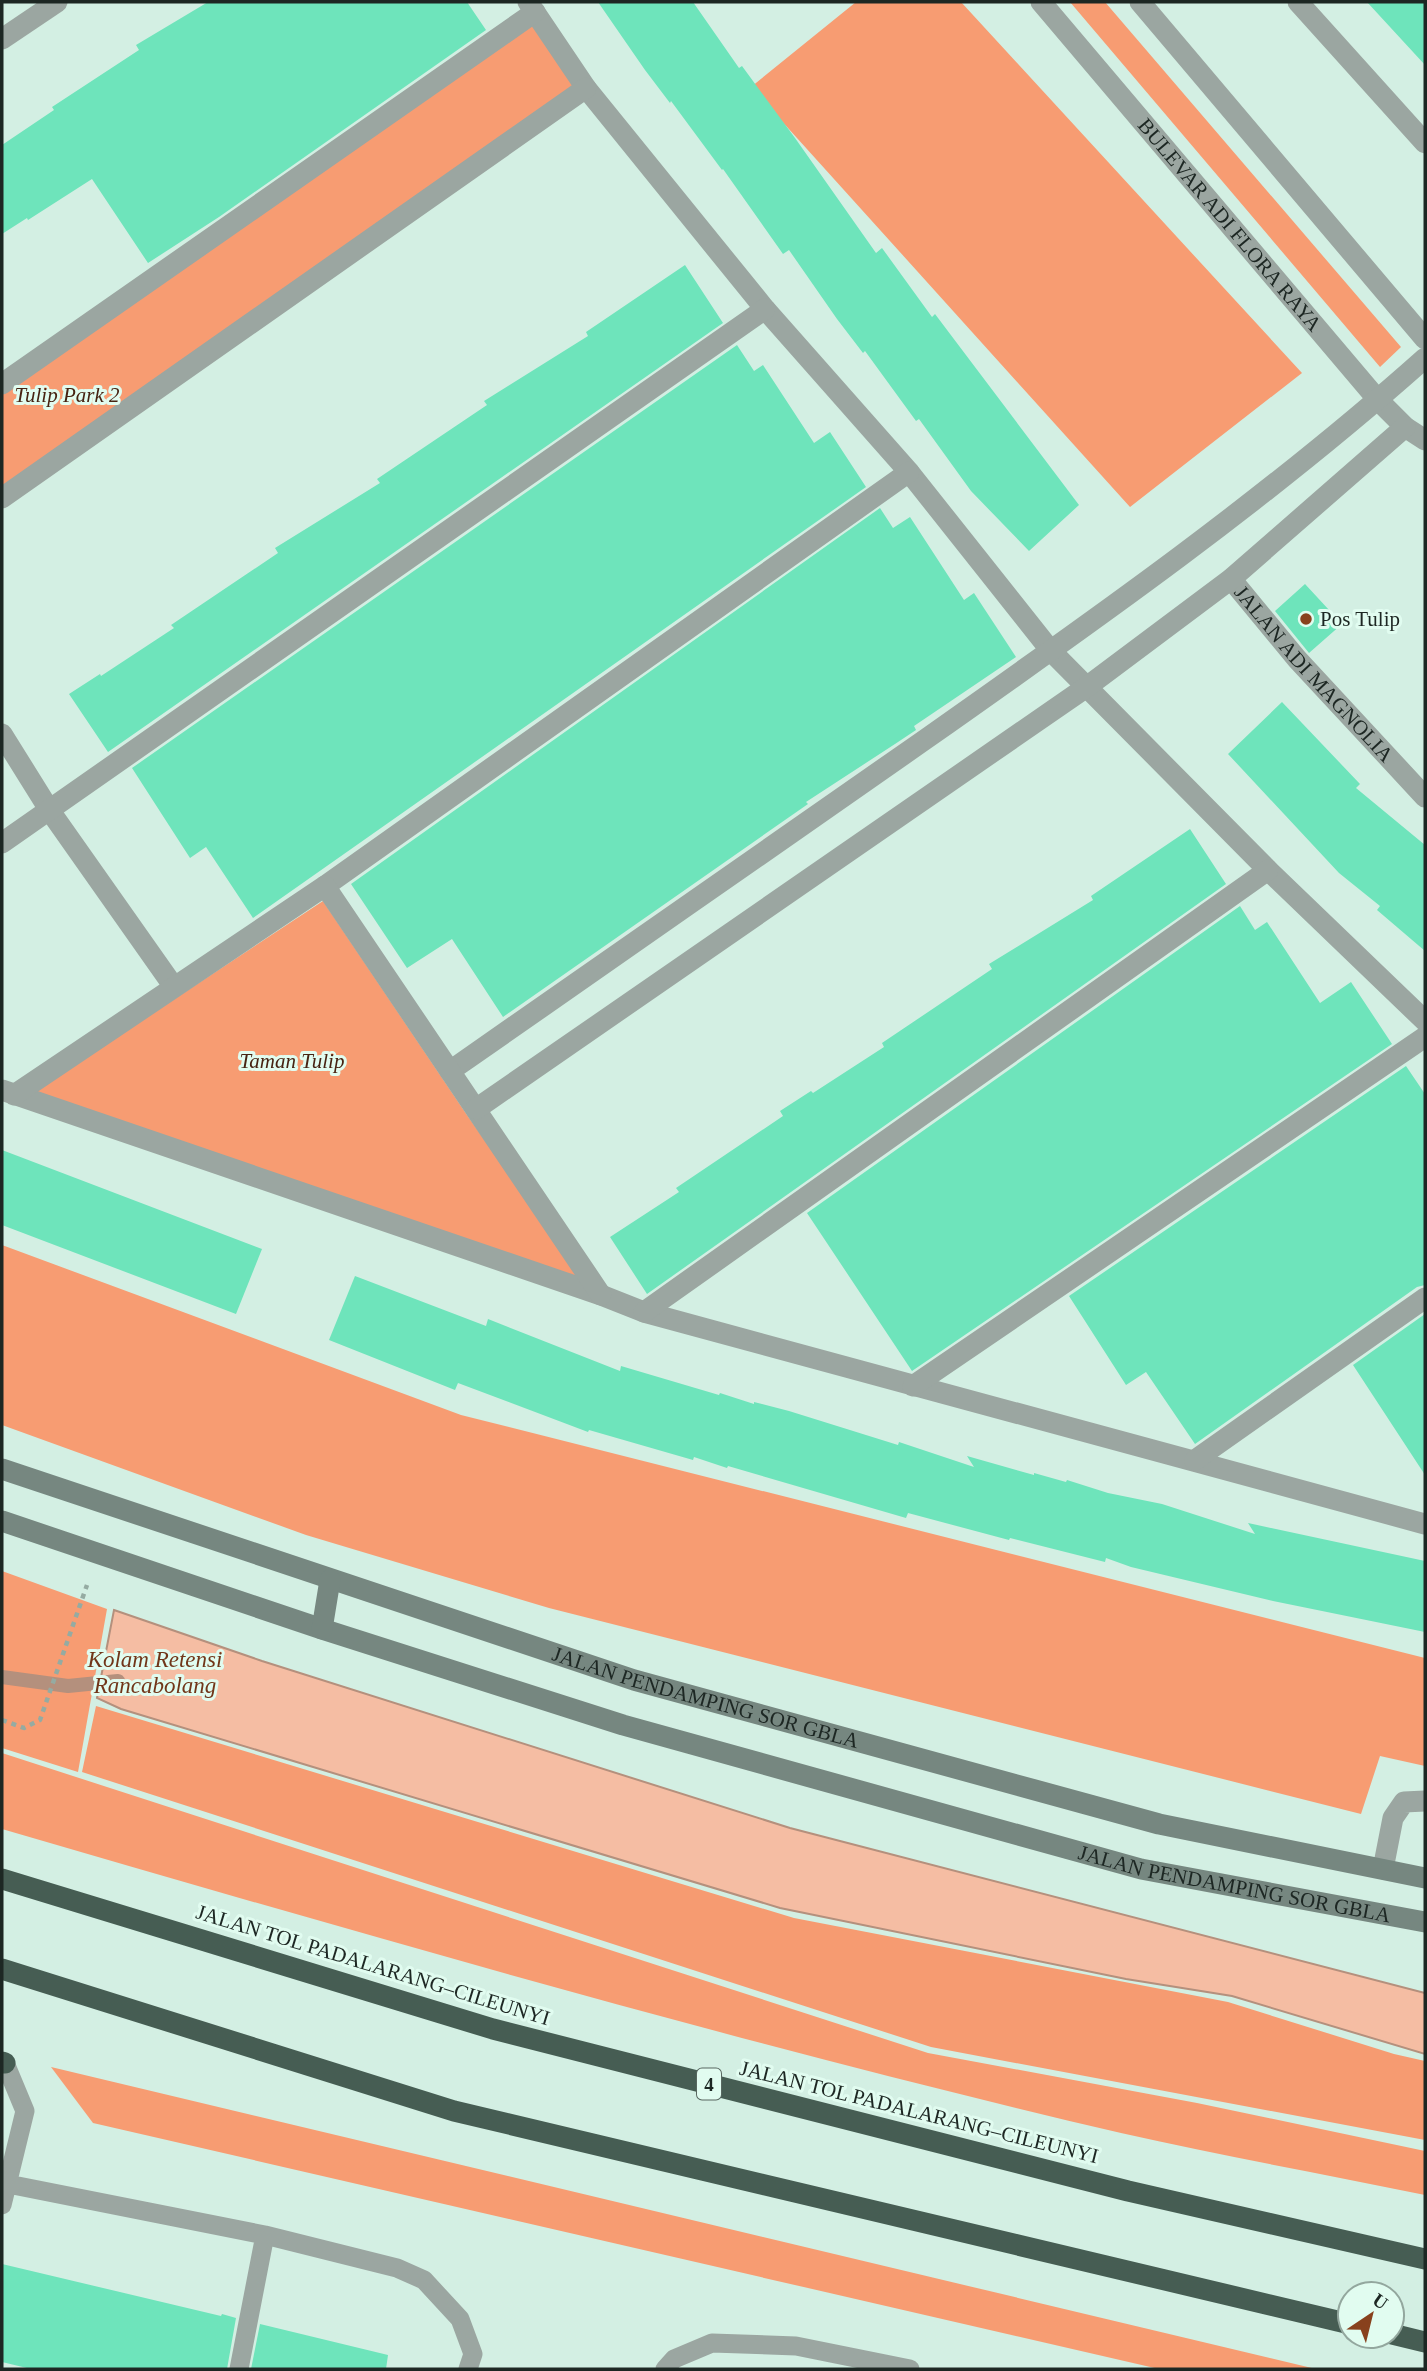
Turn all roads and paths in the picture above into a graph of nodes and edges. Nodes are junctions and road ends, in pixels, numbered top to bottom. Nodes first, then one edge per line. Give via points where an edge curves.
1 (57, 2) edge
2 (1041, 2) edge
3 (1140, 2) edge
4 (1298, 2) edge
5 (532, 7) edge
6 (2, 40) edge
7 (586, 88) junction
8 (1425, 143) edge
9 (765, 309) junction
10 (1425, 339) edge
11 (1425, 358) edge
12 (2, 383) edge
13 (1378, 400) junction
14 (1405, 427) junction
15 (1425, 440) edge
16 (909, 472) junction
17 (2, 498) edge
18 (1231, 579) junction
19 (1051, 651) junction
20 (1088, 686) junction
21 (2, 734) edge
22 (1425, 797) edge
23 (50, 811) junction
24 (2, 844) edge
25 (1268, 870) junction
26 (325, 886) junction
27 (174, 987) junction
28 (1425, 1021) edge
29 (1425, 1037) edge
30 (450, 1071) junction
31 (8, 1093) edge
32 (476, 1110) junction
33 (601, 1295) junction
34 (1425, 1298) edge
35 (644, 1312) junction
36 (912, 1386) junction
37 (1195, 1460) junction
38 (2, 1469) edge
39 (2, 1521) edge
40 (1425, 1524) edge
41 (97, 1553) junction
42 (330, 1580) junction
43 (322, 1629) junction
44 (2, 1720) edge
45 (1425, 1801) edge
46 (1383, 1869) junction
47 (1425, 1878) edge
48 (2, 1879) edge
49 (1425, 1922) edge
50 (2, 1969) edge
51 (4, 2063) edge
52 (8, 2184) junction
53 (2, 2205) edge
54 (265, 2235) junction
55 (1425, 2259) edge
56 (1336, 2321) edge
57 (1406, 2337) edge
58 (1425, 2342) edge
59 (239, 2369) edge
60 (468, 2369) edge
61 (665, 2369) edge
62 (910, 2369) edge

1 - 6 street
2 - 13 street, BULEVAR ADI FLORA RAYA
3 - 10 street
4 - 8 street
5 - 7 street
5 - 12 street
7 - 9 street
7 - 17 street
9 - 16 street
9 - 23 street
11 - 13 street
13 - 14 street, BULEVAR ADI FLORA RAYA
13 - 19 street via 1280,480
14 - 15 street, BULEVAR ADI FLORA RAYA
14 - 18 street
16 - 19 street
16 - 26 street
18 - 20 street
18 - 22 street, JALAN ADI MAGNOLIA via 1297,659
19 - 20 street
19 - 30 street
20 - 25 street
20 - 32 street
21 - 23 street
23 - 24 street
23 - 27 street
25 - 28 street
25 - 35 street
26 - 27 street
26 - 30 street
27 - 31 street
29 - 36 street
30 - 32 street
31 - 33 street
32 - 33 street
33 - 35 street
34 - 37 street
35 - 36 street
36 - 37 street
37 - 40 street
38 - 42 street, JALAN PENDAMPING SOR GBLA
39 - 41 street, JALAN PENDAMPING SOR GBLA
41 - 43 street, JALAN PENDAMPING SOR GBLA
41 - 44 path via 40,1720 24,1728
42 - 43 street
42 - 46 street, JALAN PENDAMPING SOR GBLA via 634,1680 1158,1824
43 - 49 street, JALAN PENDAMPING SOR GBLA via 624,1726 1141,1869
45 - 46 street via 1404,1802 1393,1818
46 - 47 street, JALAN PENDAMPING SOR GBLA
48 - 55 highway, JALAN TOL PADALARANG–CILEUNYI / 4 via 494,2029 1128,2191
50 - 56 highway via 454,2111
51 - 52 lane via 25,2111
52 - 53 lane
52 - 54 lane
54 - 59 lane
54 - 60 lane via 397,2268 424,2280 460,2319 472,2354
57 - 58 highway
61 - 62 lane via 674,2359 712,2343 796,2346

